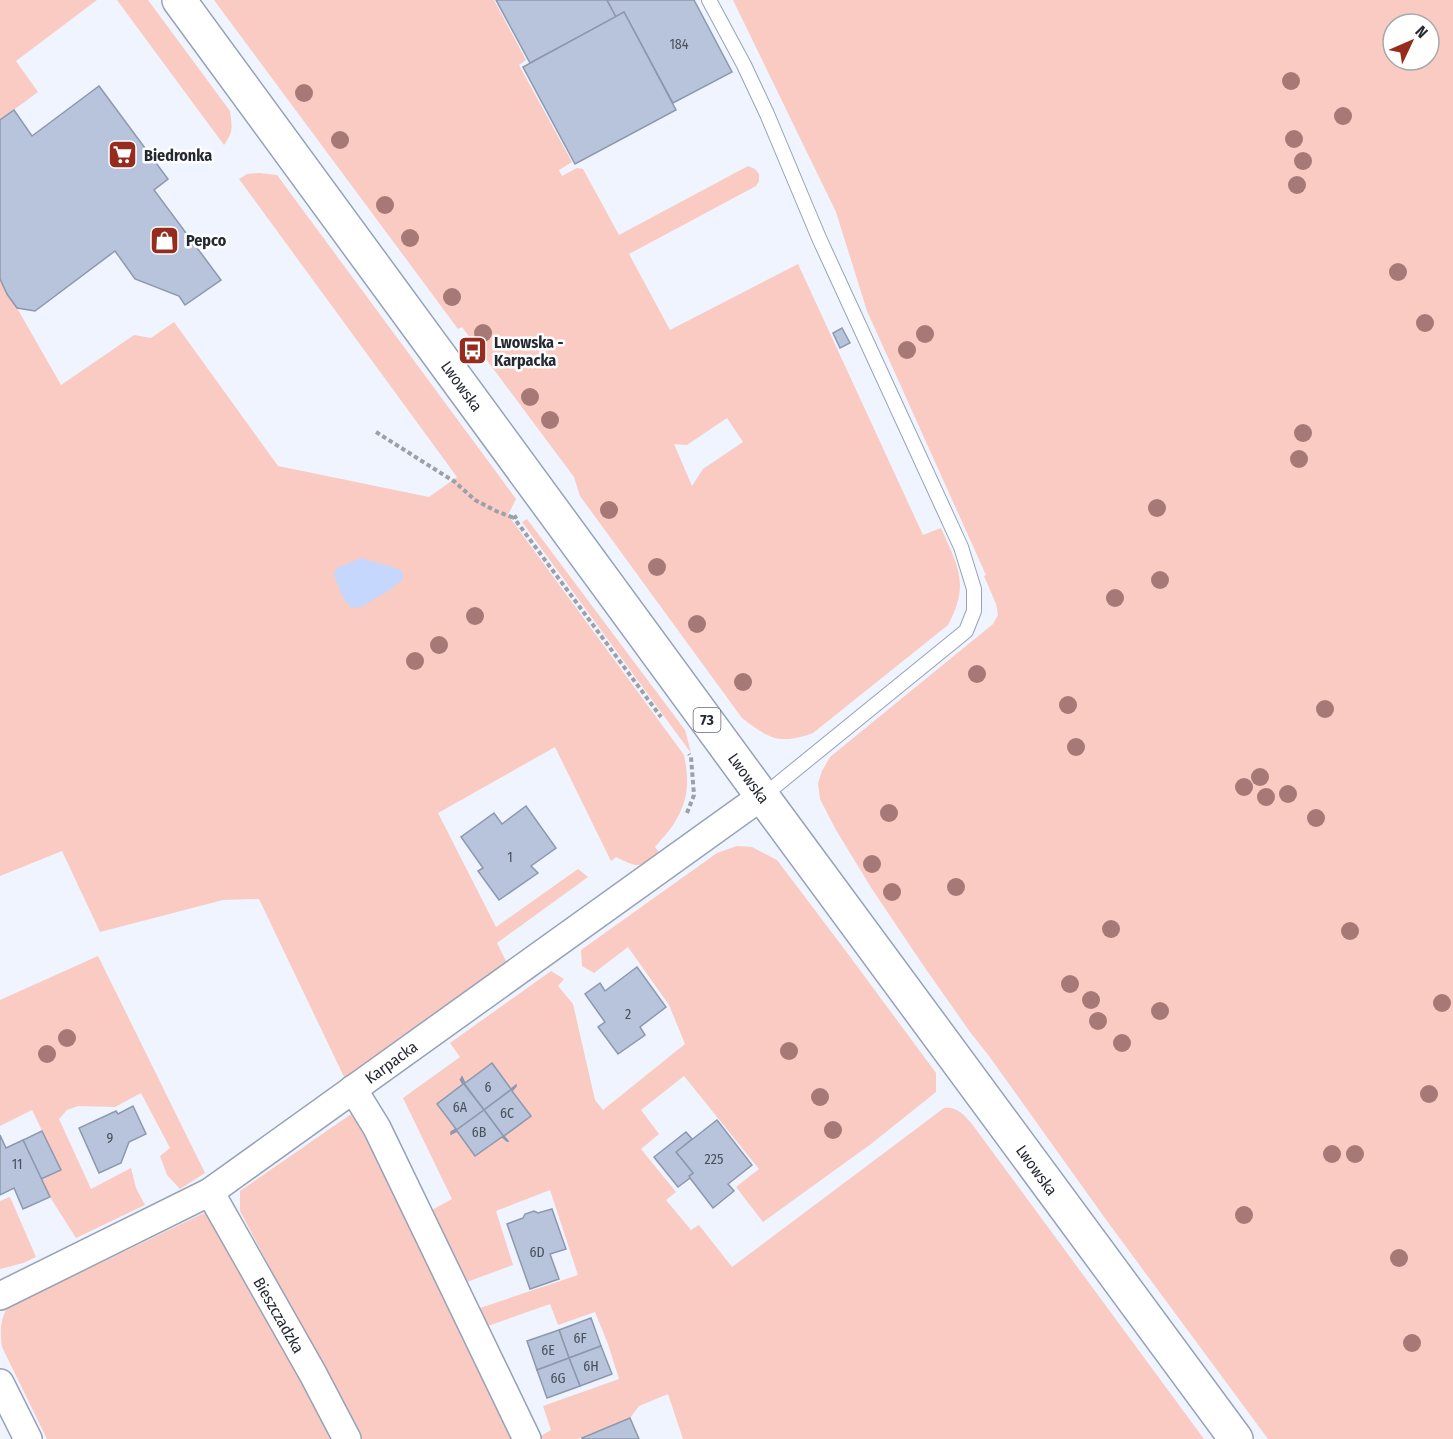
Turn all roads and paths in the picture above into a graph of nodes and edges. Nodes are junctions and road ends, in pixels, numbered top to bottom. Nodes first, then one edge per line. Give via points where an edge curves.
1 (179, 0) edge
2 (709, 0) edge
3 (376, 432) dead end
4 (514, 518) dead end
5 (762, 796) junction
6 (352, 1089) junction
7 (210, 1192) junction
8 (0, 1296) edge
9 (0, 1383) edge
10 (28, 1439) edge
11 (347, 1439) edge
12 (527, 1439) edge
13 (1236, 1439) edge

1 - 5 main road, Lwowska / 73
2 - 5 lane via 767,114 819,238 961,547 974,589 974,611 966,631
3 - 4 path via 455,482 475,500
5 - 6 street, Karpacka
5 - 13 main road, Lwowska / 73
6 - 7 street, Karpacka
6 - 12 street via 377,1128
7 - 8 street, Karpacka
7 - 11 street, Bieszczadzka
9 - 10 street

